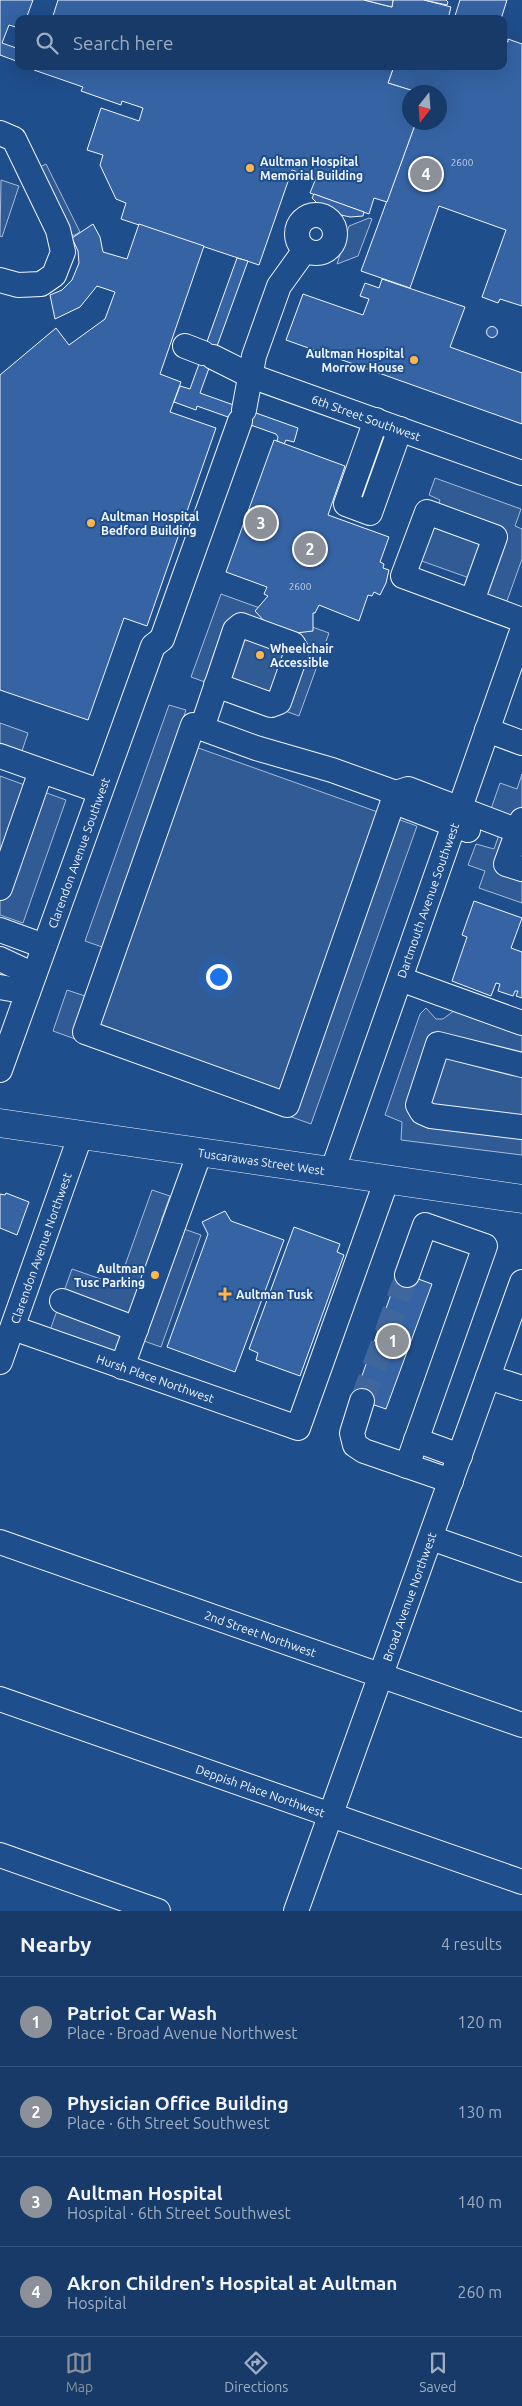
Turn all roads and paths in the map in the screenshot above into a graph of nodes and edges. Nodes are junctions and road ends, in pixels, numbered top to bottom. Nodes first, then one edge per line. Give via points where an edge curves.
1 (0, 133) edge
2 (305, 250) dead end
3 (0, 280) edge
4 (200, 352) dead end
5 (251, 376) junction
6 (376, 420) junction
7 (400, 429) junction
8 (522, 473) edge
9 (472, 602) dead end
10 (522, 620) edge
11 (522, 630) edge
12 (216, 685) dead end
13 (202, 728) junction
14 (487, 730) junction
15 (522, 743) edge
16 (0, 756) edge
17 (41, 771) junction
18 (99, 791) junction
19 (396, 793) junction
20 (457, 817) junction
21 (517, 832) edge
22 (522, 869) edge
23 (0, 888) edge
24 (0, 930) edge
25 (44, 946) junction
26 (0, 959) edge
27 (400, 979) junction
28 (31, 984) junction
29 (0, 987) edge
30 (522, 1023) edge
31 (522, 1065) edge
32 (0, 1070) edge
33 (0, 1123) edge
34 (522, 1127) edge
35 (81, 1134) junction
36 (200, 1152) junction
37 (332, 1172) junction
38 (387, 1179) junction
39 (522, 1199) edge
40 (407, 1275) tunnel mouth
41 (522, 1282) edge
42 (62, 1301) dead end
43 (10, 1317) edge
44 (136, 1329) junction
45 (0, 1362) edge
46 (122, 1367) junction
47 (488, 1377) junction
48 (522, 1388) edge
49 (362, 1400) tunnel mouth
50 (416, 1440) junction
51 (460, 1456) junction
52 (407, 1466) junction
53 (451, 1482) junction
54 (430, 1538) junction
55 (0, 1542) edge
56 (522, 1570) edge
57 (381, 1675) junction
58 (0, 1699) edge
59 (522, 1725) edge
60 (331, 1815) junction
61 (0, 1855) edge
62 (522, 1882) edge
63 (158, 1911) edge
64 (296, 1911) edge

1 - 3 street via 14,139 58,230 63,252 54,275 41,284
2 - 5 street, Clarendon Avenue Southwest via 278,286 254,356
4 - 5 street, 6th Street Southwest
5 - 6 street, 6th Street Southwest
5 - 18 street, Clarendon Avenue Southwest via 242,415 162,639 153,646
6 - 7 street, 6th Street Southwest
6 - 7 street via 346,504 370,513
7 - 8 street, 6th Street Southwest
9 - 10 street
11 - 14 street, Dartmouth Avenue Southwest
12 - 13 street
13 - 19 street
13 - 19 street via 193,725 85,1032 286,1105
14 - 15 street
14 - 20 street, Dartmouth Avenue Southwest
16 - 17 street
17 - 18 street
17 - 23 street
18 - 25 street, Clarendon Avenue Southwest
19 - 20 street via 403,806
20 - 21 street
20 - 27 street, Dartmouth Avenue Southwest
21 - 22 street via 506,864
24 - 25 street
25 - 28 street, Clarendon Avenue Southwest
26 - 28 street
27 - 30 street
27 - 37 street, Dartmouth Avenue Southwest
28 - 29 street
28 - 32 street, Clarendon Avenue Southwest
31 - 34 street via 438,1044 418,1105 422,1112 431,1116
33 - 35 main road, Tuscarawas Street West
35 - 36 main road, Tuscarawas Street West
35 - 43 street, Clarendon Avenue Northwest
36 - 37 main road, Tuscarawas Street West
36 - 44 street
37 - 38 main road, Tuscarawas Street West
38 - 39 main road, Tuscarawas Street West
38 - 46 street, Hursh Place Northwest via 298,1428
40 - 50 street via 421,1238 483,1253
41 - 47 street, Broad Avenue Northwest
42 - 44 street
43 - 45 street, Clarendon Avenue Northwest
43 - 46 street, Hursh Place Northwest
44 - 46 street
47 - 48 street
47 - 51 street, Broad Avenue Northwest
49 - 52 street via 352,1433 353,1442 361,1450
50 - 51 street
50 - 52 street
51 - 53 street, Broad Avenue Northwest
52 - 53 street
53 - 54 street, Broad Avenue Northwest
54 - 56 street
54 - 57 street, Broad Avenue Northwest
55 - 57 street, 2nd Street Northwest
57 - 59 street, 2nd Street Northwest
57 - 60 street, Broad Avenue Northwest
58 - 60 street, Deppish Place Northwest
60 - 62 street, Deppish Place Northwest
60 - 64 street, Broad Avenue Northwest
61 - 63 street

